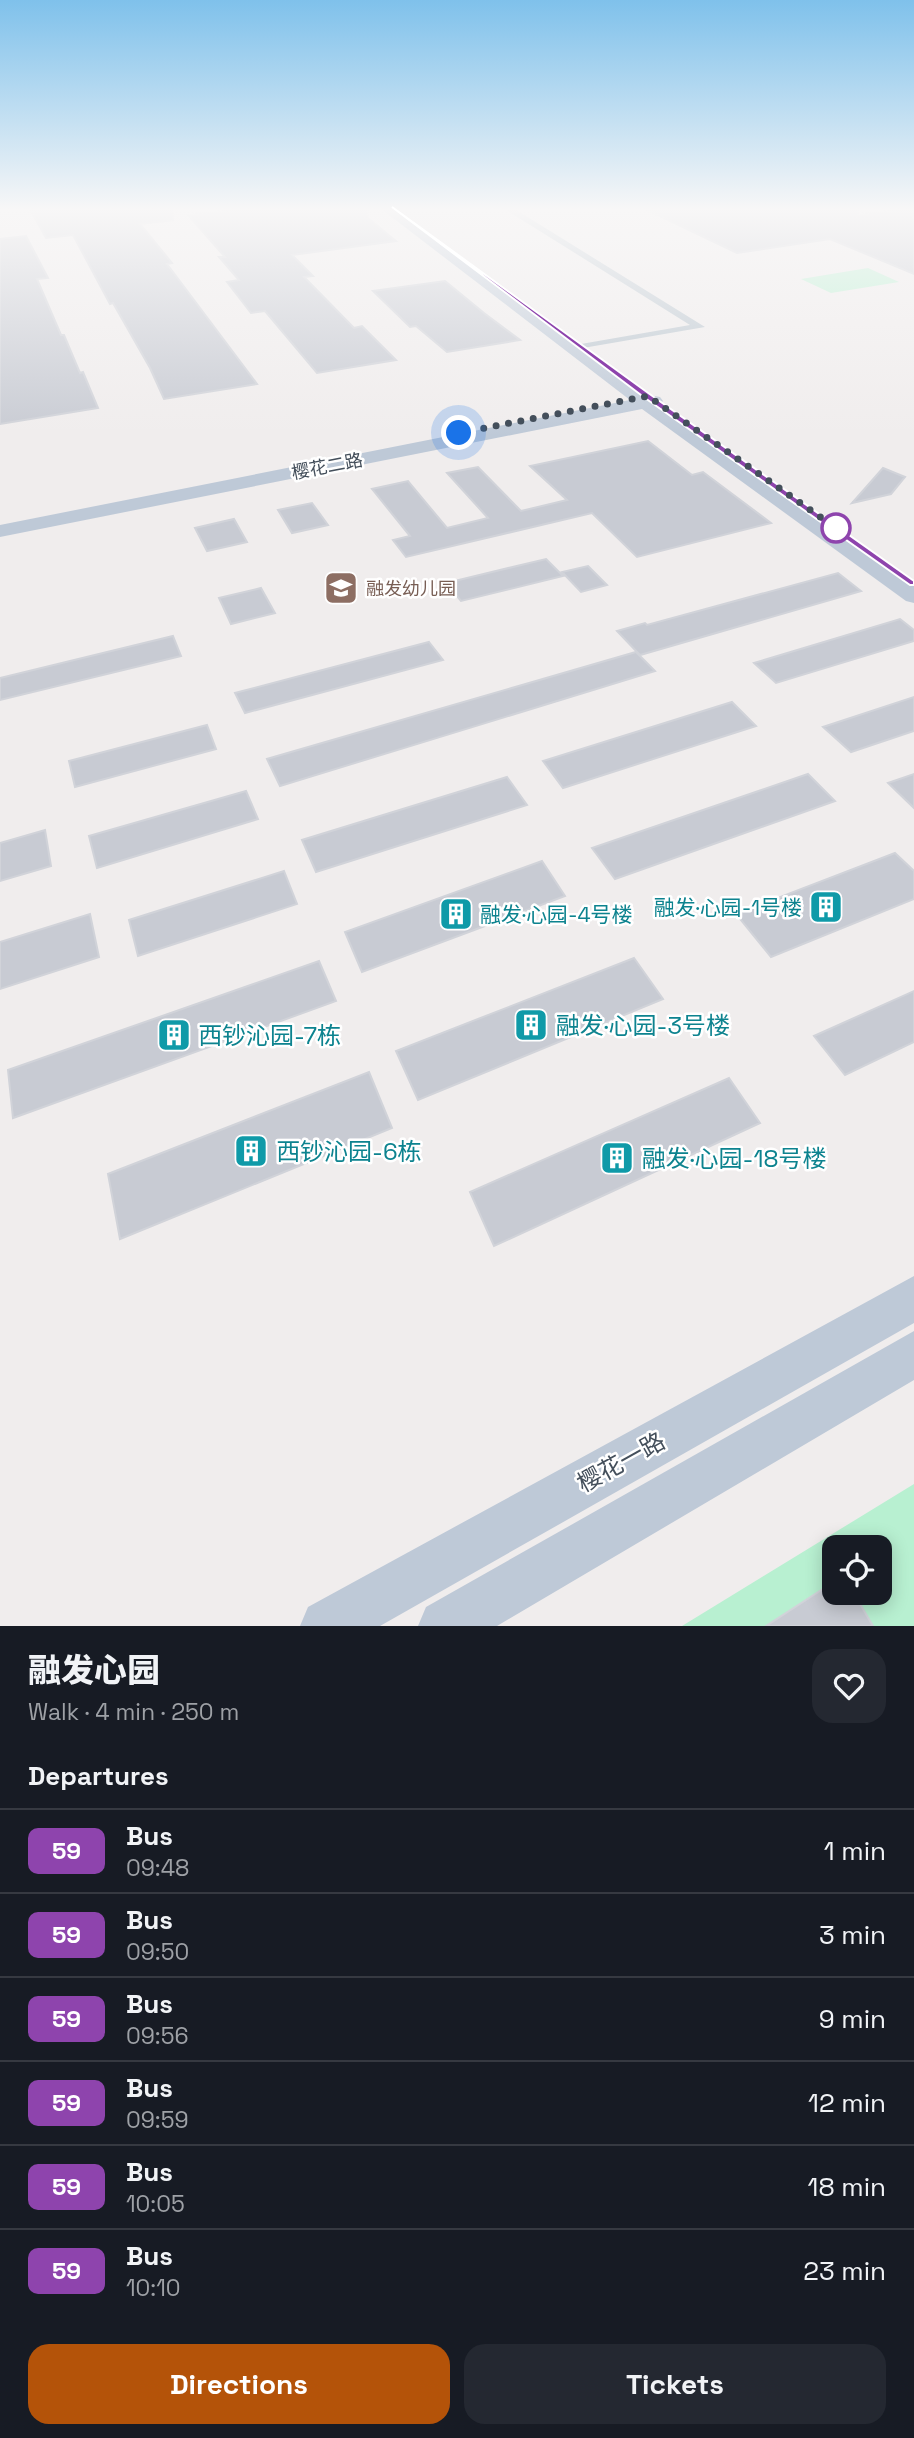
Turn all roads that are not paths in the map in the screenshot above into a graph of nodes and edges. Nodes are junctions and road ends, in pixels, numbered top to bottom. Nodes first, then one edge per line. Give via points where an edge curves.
1 (489, 284) edge
2 (496, 284) edge
3 (630, 284) edge
4 (580, 347) junction
5 (646, 400) junction
6 (0, 523) edge
7 (0, 531) edge
8 (914, 583) edge
9 (914, 596) edge
10 (914, 1298) edge
11 (914, 1353) edge
12 (327, 1626) edge
13 (444, 1626) edge

1 - 5 street
2 - 4 street
3 - 4 street via 700,327
4 - 5 street
5 - 6 street, 樱花二路
5 - 7 street, 樱花二路
5 - 8 street
5 - 9 street
10 - 12 street, 樱花一路
11 - 13 street

